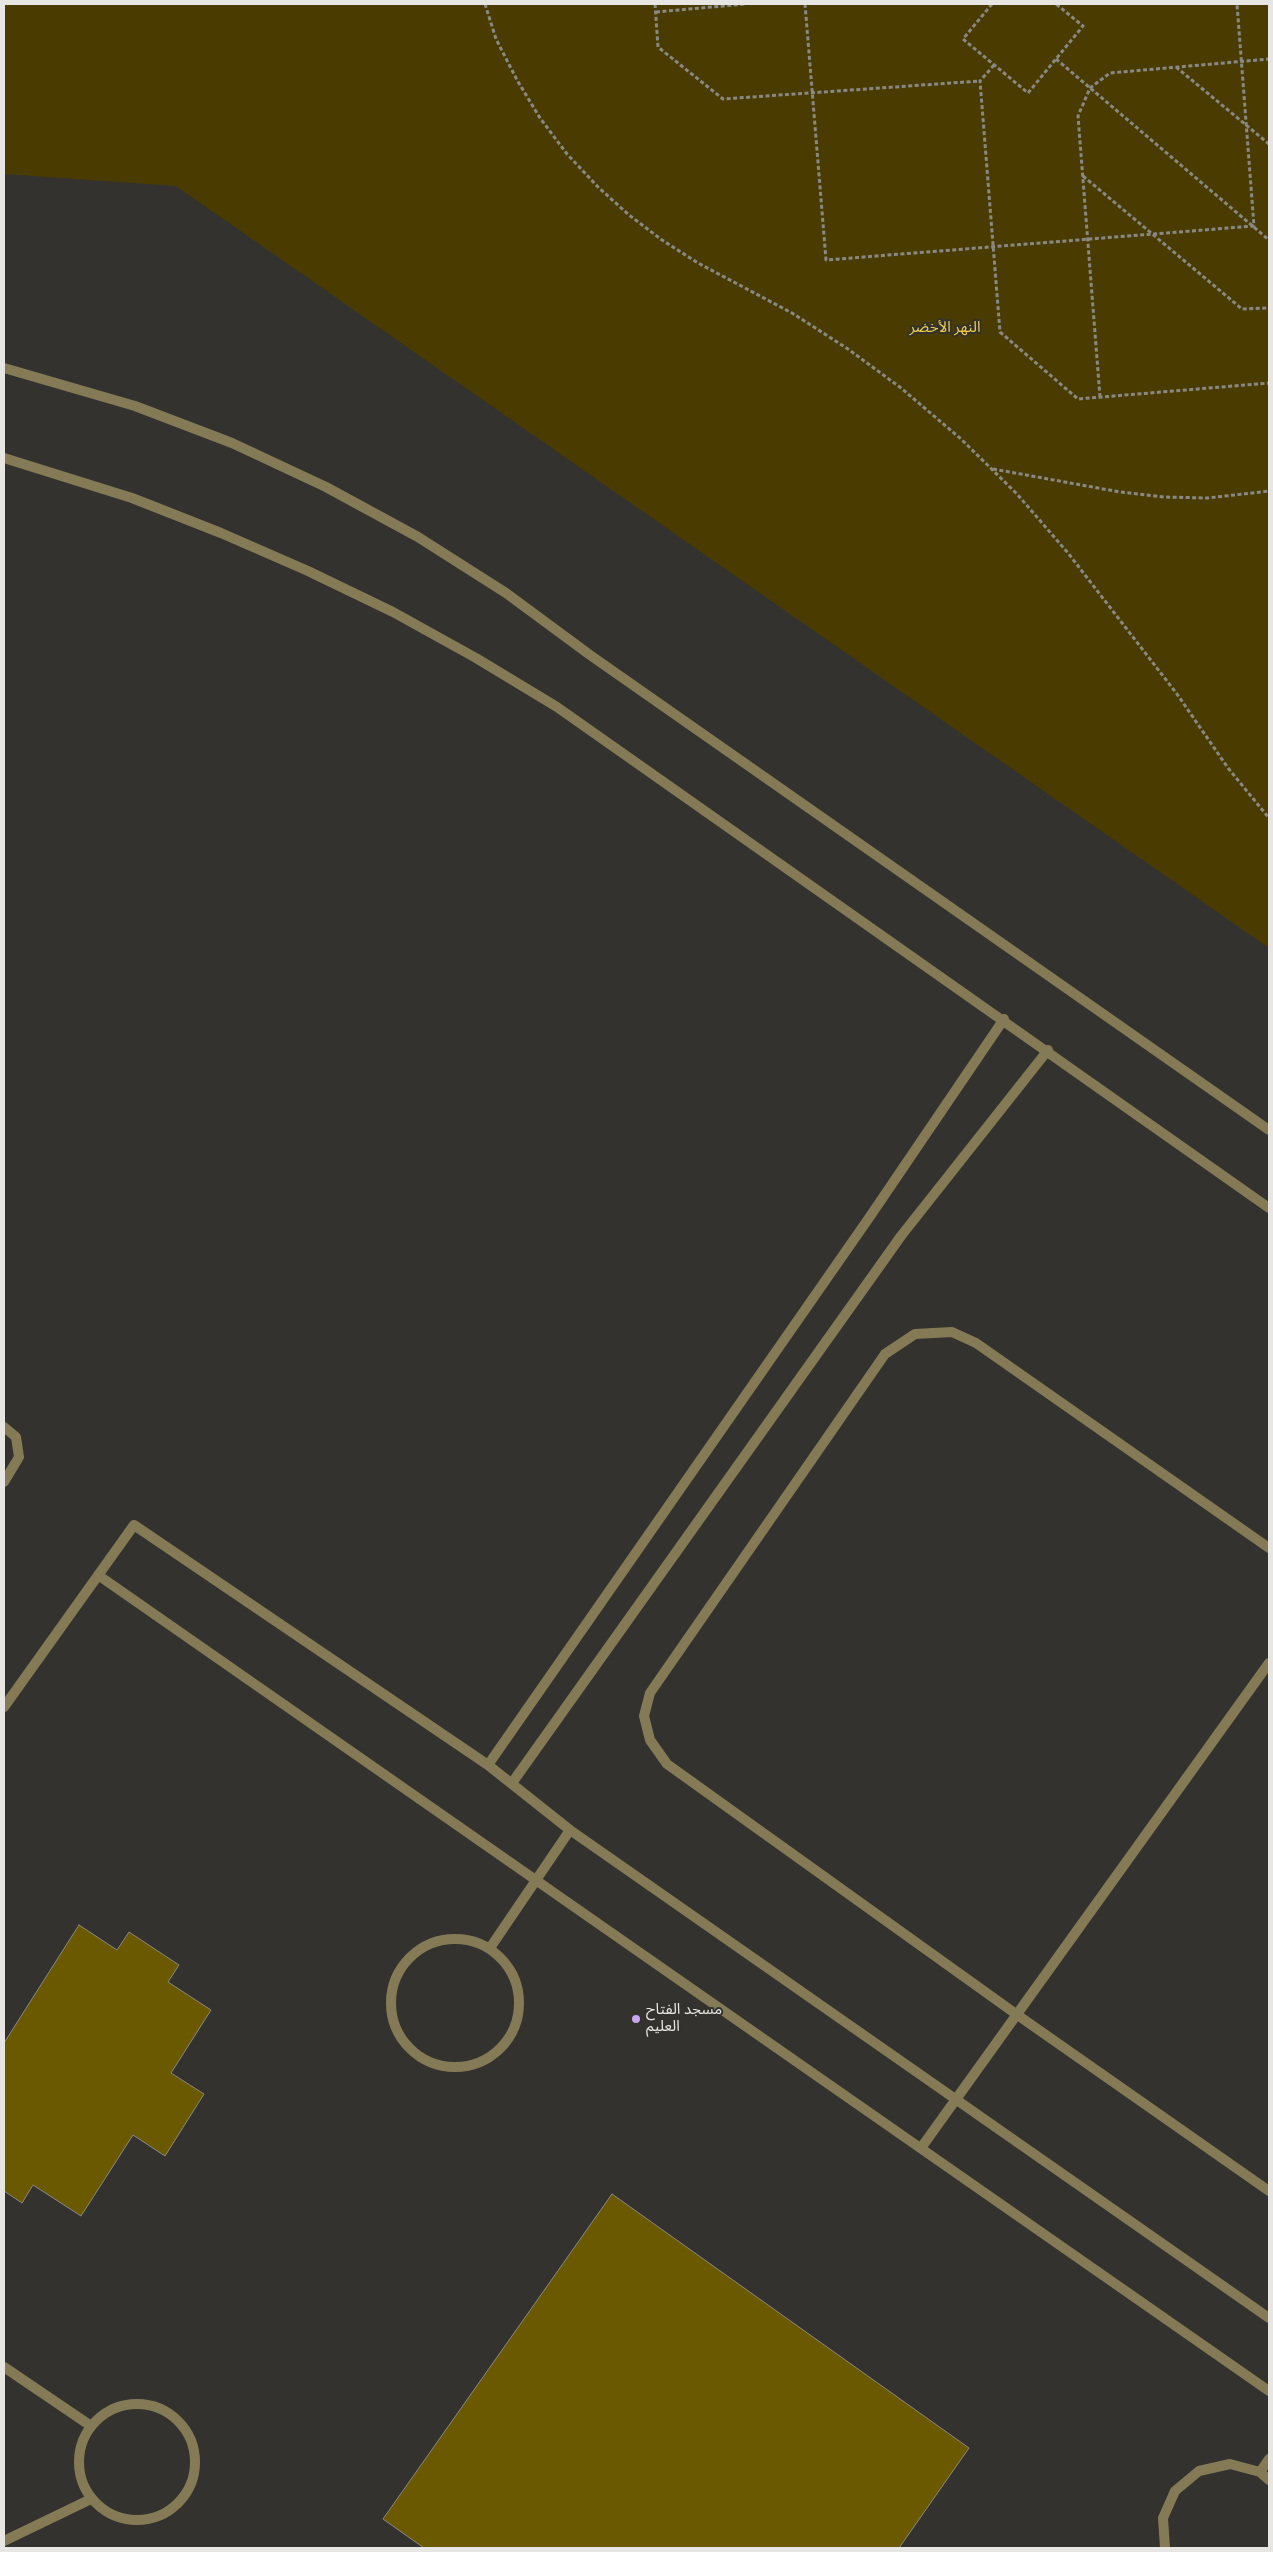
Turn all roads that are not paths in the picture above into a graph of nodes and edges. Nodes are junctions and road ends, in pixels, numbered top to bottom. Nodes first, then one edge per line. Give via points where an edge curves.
1 (4, 368) edge
2 (4, 458) edge
3 (1004, 1019) junction
4 (1048, 1050) junction
5 (1269, 1130) edge
6 (1269, 1208) edge
7 (4, 1427) edge
8 (4, 1482) edge
9 (1269, 1548) edge
10 (98, 1575) junction
11 (1269, 1663) edge
12 (4, 1707) edge
13 (488, 1765) junction
14 (512, 1783) junction
15 (570, 1830) junction
16 (536, 1881) junction
17 (490, 1948) junction
18 (1016, 2014) junction
19 (956, 2099) junction
20 (921, 2148) junction
21 (1269, 2191) edge
22 (1269, 2318) edge
23 (4, 2367) edge
24 (1269, 2391) edge
25 (91, 2426) junction
26 (1269, 2460) edge
27 (1260, 2472) junction
28 (1269, 2480) edge
29 (91, 2499) junction
30 (4, 2541) edge
31 (1165, 2548) edge

1 - 5 street via 135,406 232,444 326,487 418,537 506,593
2 - 3 street via 132,498 221,532 350,591 476,658 557,707
3 - 4 street
3 - 13 street
4 - 6 street
4 - 14 street via 901,1236
7 - 8 street via 16,1437 20,1457
9 - 18 street via 976,1343 952,1332 915,1334 885,1354 650,1693 644,1716 650,1740 667,1764
10 - 12 street
10 - 13 street via 134,1525
10 - 16 street
11 - 18 street
13 - 14 street
14 - 15 street
15 - 16 street
15 - 19 street
16 - 17 street
16 - 20 street
17 - 17 street via 461,1938 429,1942 405,1961 392,1986 391,2015 403,2042 423,2060 456,2068 489,2059 512,2034 520,2001 512,1971
18 - 19 street
18 - 21 street
19 - 20 street
19 - 22 street
20 - 24 street
23 - 25 street
25 - 29 street via 80,2450 80,2475
25 - 29 street via 112,2408 140,2403 168,2412 188,2432 196,2458 190,2489 170,2512 141,2521 111,2515
26 - 27 street
27 - 28 street
27 - 31 street via 1230,2464 1199,2471 1175,2491 1163,2518
29 - 30 street

